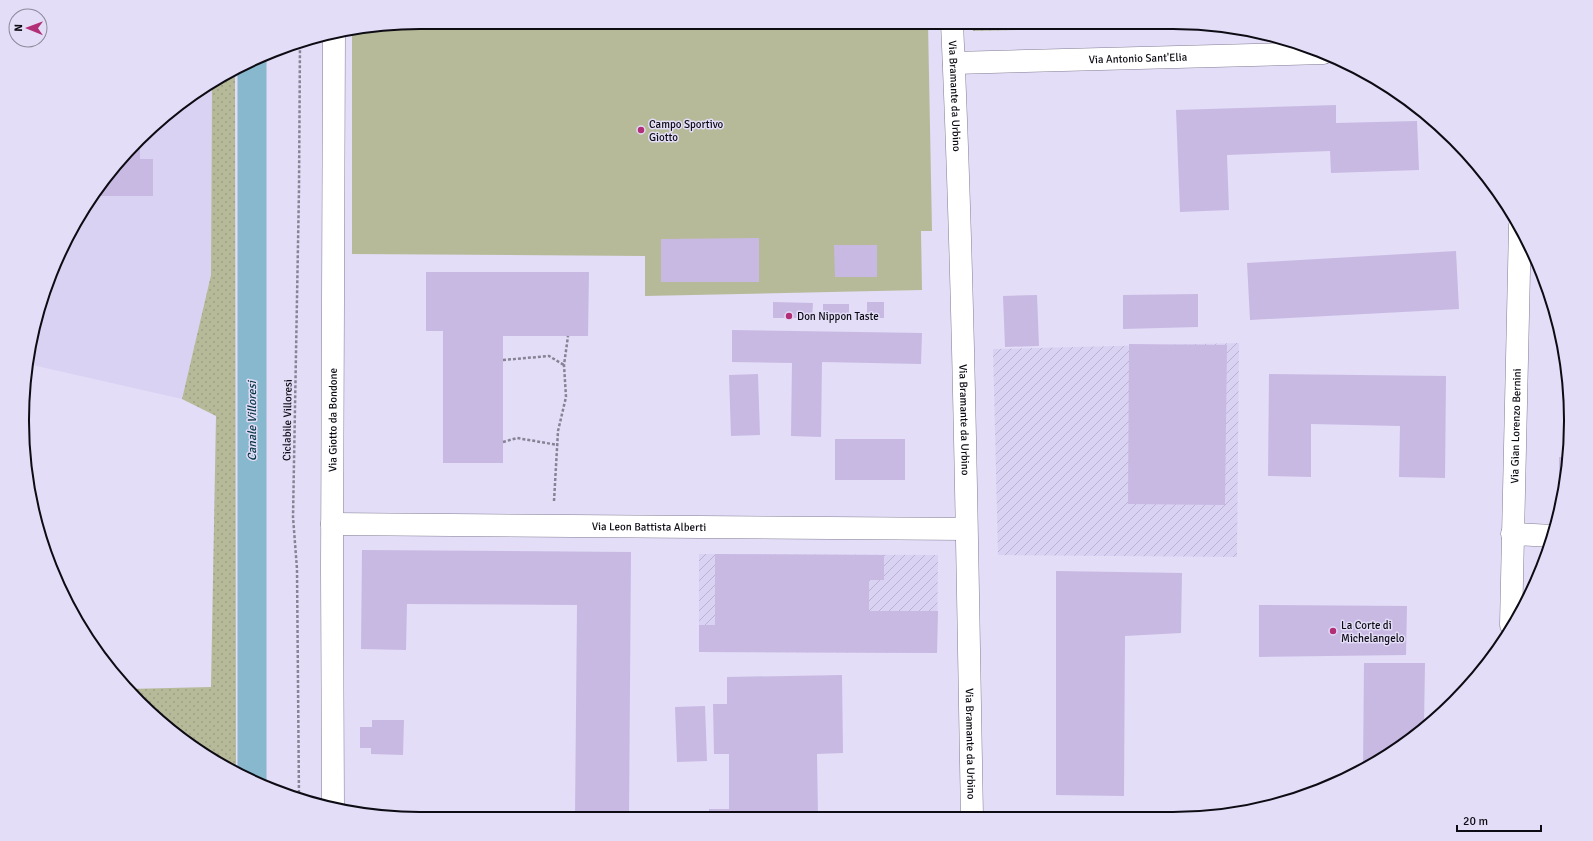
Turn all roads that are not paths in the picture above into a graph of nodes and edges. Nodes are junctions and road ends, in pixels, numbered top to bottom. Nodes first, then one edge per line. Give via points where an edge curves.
1 (952, 29) edge
2 (334, 39) edge
3 (1307, 53) edge
4 (954, 63) junction
5 (1520, 239) edge
6 (332, 524) junction
7 (966, 529) junction
8 (1512, 534) junction
9 (1546, 536) edge
10 (1511, 617) edge
11 (333, 802) edge
12 (972, 812) edge

1 - 4 street, Via Bramante da Urbino
2 - 6 street, Via Giotto da Bondone
3 - 4 street, Via Antonio Sant'Elia
4 - 7 street, Via Bramante da Urbino via 963,324
5 - 8 street, Via Gian Lorenzo Bernini
6 - 7 street, Via Leon Battista Alberti
6 - 11 street, Via Giotto da Bondone
7 - 12 street, Via Bramante da Urbino
8 - 9 street
8 - 10 street, Via Gian Lorenzo Bernini

